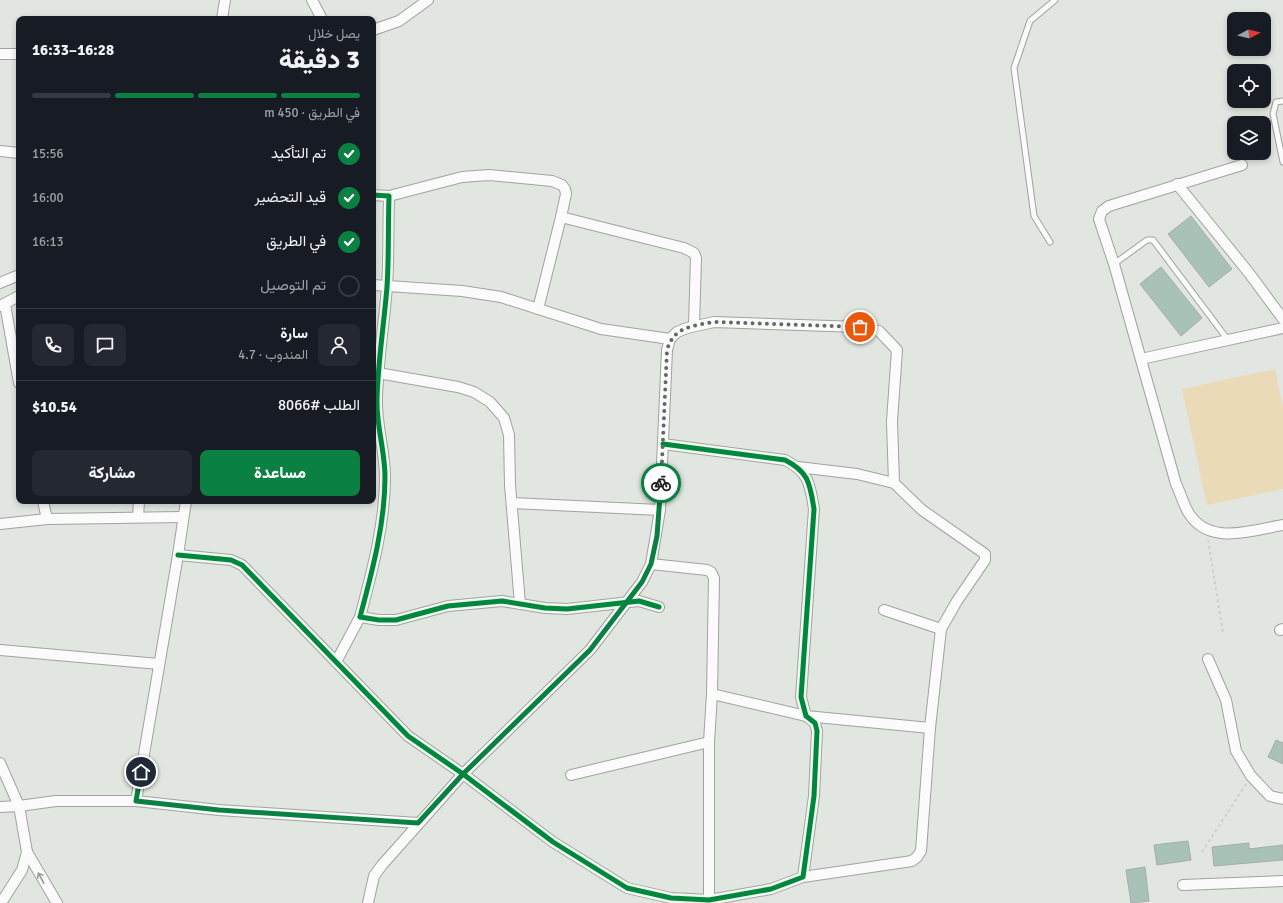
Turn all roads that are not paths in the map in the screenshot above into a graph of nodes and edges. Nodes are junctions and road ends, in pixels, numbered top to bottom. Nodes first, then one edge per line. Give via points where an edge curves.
1 (225, 0) edge
2 (312, 0) edge
3 (428, 0) edge
4 (1055, 0) edge
5 (222, 16) edge
6 (320, 16) edge
7 (376, 29) edge
8 (0, 54) edge
9 (16, 54) edge
10 (1283, 101) edge
11 (0, 151) edge
12 (16, 152) edge
13 (1283, 162) edge
14 (1242, 165) dead end
15 (1177, 184) junction
16 (376, 195) edge
17 (389, 196) junction
18 (561, 217) junction
19 (1050, 242) dead end
20 (1114, 264) junction
21 (16, 276) edge
22 (0, 283) edge
23 (376, 285) edge
24 (387, 286) junction
25 (16, 298) edge
26 (3, 305) edge
27 (538, 309) junction
28 (1283, 319) edge
29 (694, 325) junction
30 (1283, 328) edge
31 (670, 339) junction
32 (1228, 340) junction
33 (1142, 359) junction
34 (16, 368) edge
35 (378, 373) junction
36 (663, 444) junction
37 (798, 467) junction
38 (894, 483) junction
39 (512, 503) junction
40 (44, 504) edge
41 (139, 504) edge
42 (185, 504) edge
43 (660, 510) junction
44 (138, 517) junction
45 (183, 517) junction
46 (47, 519) junction
47 (0, 524) edge
48 (1283, 525) edge
49 (178, 555) junction
50 (651, 564) junction
51 (626, 603) junction
52 (520, 604) junction
53 (659, 607) dead end
54 (884, 610) dead end
55 (360, 617) junction
56 (941, 629) junction
57 (0, 650) edge
58 (1208, 659) dead end
59 (336, 662) junction
60 (159, 664) junction
61 (712, 694) junction
62 (806, 716) junction
63 (930, 728) junction
64 (709, 742) junction
65 (0, 763) edge
66 (463, 774) junction
67 (571, 775) dead end
68 (1283, 799) edge
69 (136, 801) junction
70 (0, 806) edge
71 (19, 806) junction
72 (418, 823) junction
73 (27, 852) junction
74 (804, 877) junction
75 (1283, 881) edge
76 (1183, 885) dead end
77 (709, 901) edge
78 (1, 903) edge
79 (57, 903) edge
80 (368, 903) edge

1 - 5 street
2 - 6 street
3 - 7 street via 399,21
4 - 19 lane via 1030,21 1014,68 1034,216
8 - 9 street
10 - 13 lane via 1276,102 1273,114
11 - 12 street
14 - 15 street
15 - 20 street via 1109,206 1102,211 1099,219
15 - 28 street
16 - 17 street
17 - 18 street via 462,176 489,175 552,181 565,189
17 - 24 street
18 - 27 street
18 - 29 street via 684,248 694,253
20 - 32 lane via 1148,240 1153,240
20 - 33 street
21 - 22 street
23 - 24 street
24 - 27 street via 462,291 501,297
24 - 35 street
25 - 26 street
26 - 34 street
27 - 31 street via 601,329
29 - 31 street via 677,332
29 - 38 street via 714,322 860,327 880,331 898,350 892,421
30 - 32 street
31 - 36 street via 667,350
32 - 33 street
33 - 48 street via 1176,484 1190,515 1197,524 1225,534
35 - 39 street via 458,387 474,392 490,402 504,418 509,435
35 - 55 street via 376,415 384,455 385,497 374,560
36 - 37 street via 785,460
36 - 43 street
37 - 38 street via 857,474
37 - 62 street via 808,479 814,509 801,697
38 - 56 street via 922,510 985,554 985,560
39 - 43 street
39 - 52 street
40 - 46 street
41 - 44 street
42 - 45 street
43 - 50 street
44 - 45 street
44 - 46 street
45 - 49 street
46 - 47 street
49 - 59 street via 231,560 242,565
49 - 60 street
50 - 51 street via 642,582
50 - 61 street via 707,570 713,574
51 - 52 street via 567,609
51 - 53 street via 639,601
51 - 66 street via 590,650
52 - 55 street via 502,601 448,606 388,620
54 - 56 street
55 - 59 street
56 - 63 street
57 - 60 street
58 - 68 street via 1226,700 1236,751 1251,776 1270,796
59 - 66 street via 408,736
60 - 69 street
61 - 62 street
61 - 64 street
62 - 63 street
62 - 74 street via 815,723 818,740
63 - 74 street via 921,851 917,857 912,861
64 - 67 street
64 - 77 street
65 - 71 street
66 - 72 street
66 - 77 street via 553,842 627,888 671,898
69 - 71 street via 56,801
69 - 72 street via 219,810
70 - 71 street
71 - 73 street
72 - 80 street via 374,876
73 - 78 street via 22,870
79 -> 73 street
74 - 77 street via 776,888
75 - 76 street

